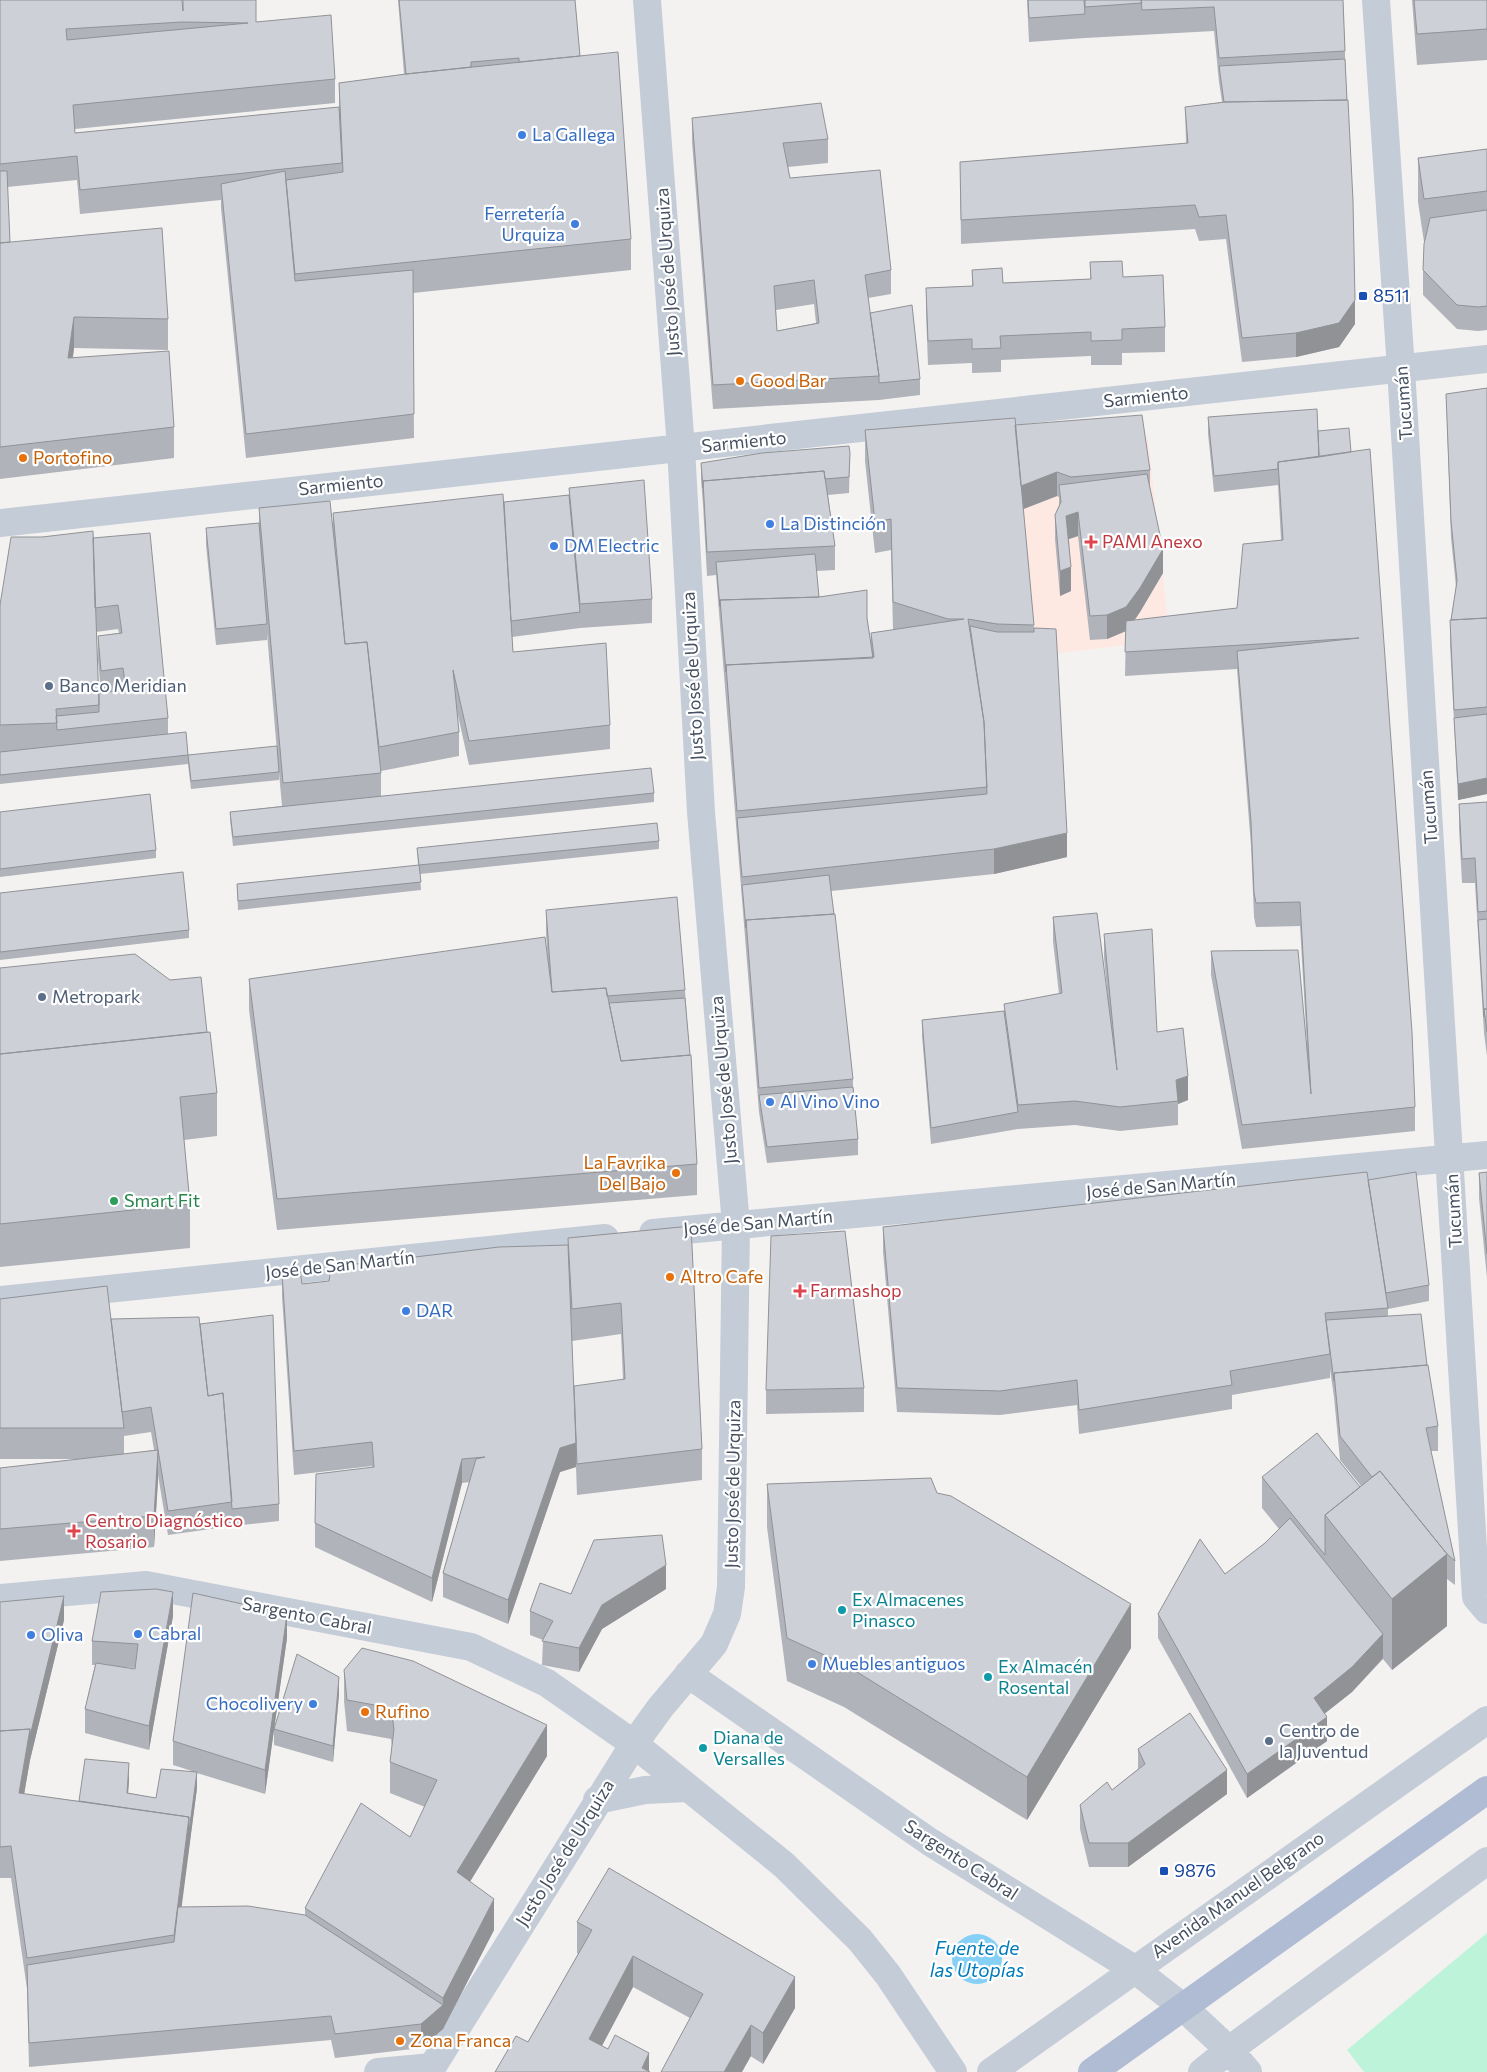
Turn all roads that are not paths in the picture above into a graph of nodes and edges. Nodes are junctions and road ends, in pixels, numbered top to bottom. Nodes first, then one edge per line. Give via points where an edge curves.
1 (647, 0) edge
2 (1376, 0) edge
3 (1487, 359) edge
4 (1402, 369) junction
5 (681, 448) junction
6 (0, 523) edge
7 (1487, 1155) edge
8 (1451, 1160) junction
9 (736, 1225) junction
10 (0, 1300) edge
11 (0, 1598) edge
12 (1487, 1610) edge
13 (688, 1674) junction
14 (660, 1708) junction
15 (596, 1717) junction
16 (1487, 1720) edge
17 (634, 1744) junction
18 (688, 1788) junction
19 (1487, 1790) edge
20 (597, 1800) junction
21 (1487, 1861) edge
22 (1134, 1969) junction
23 (1184, 2008) junction
24 (1229, 2050) junction
25 (431, 2070) edge
26 (378, 2072) edge
27 (953, 2072) edge
28 (991, 2072) edge
29 (1092, 2072) edge
30 (1202, 2072) edge
31 (1248, 2072) edge

1 - 5 street, Justo José de Urquiza
2 - 4 street, Tucumán
3 - 4 street, Sarmiento
4 - 5 street, Sarmiento
4 - 8 street, Tucumán
5 - 6 street, Sarmiento
5 - 9 street, Justo José de Urquiza via 701,812
7 - 8 street, José de San Martín
8 - 9 street, José de San Martín
8 - 12 street, Tucumán via 1476,1597
9 - 10 street, José de San Martín
9 - 13 street, Justo José de Urquiza via 731,1587 727,1614 714,1644
11 - 15 street, Sargento Cabral via 146,1585 471,1647 547,1683
13 - 14 street, Justo José de Urquiza
13 - 22 street, Sargento Cabral via 930,1842
14 - 15 street via 633,1716
14 - 17 street, Justo José de Urquiza
15 - 17 street, Sargento Cabral
16 - 22 street, Avenida Manuel Belgrano
17 - 18 street, Sargento Cabral
17 - 20 street, Justo José de Urquiza
18 - 20 street via 645,1790
18 - 27 street, Sargento Cabral via 784,1865 860,1940 888,1975
19 - 23 main road
20 - 25 street, Justo José de Urquiza
21 - 24 street
22 - 23 street, Sargento Cabral
22 - 28 street, Avenida Manuel Belgrano
23 - 24 street, Sargento Cabral
23 - 29 main road
24 - 30 street
24 - 31 street, Sargento Cabral
25 - 26 street

